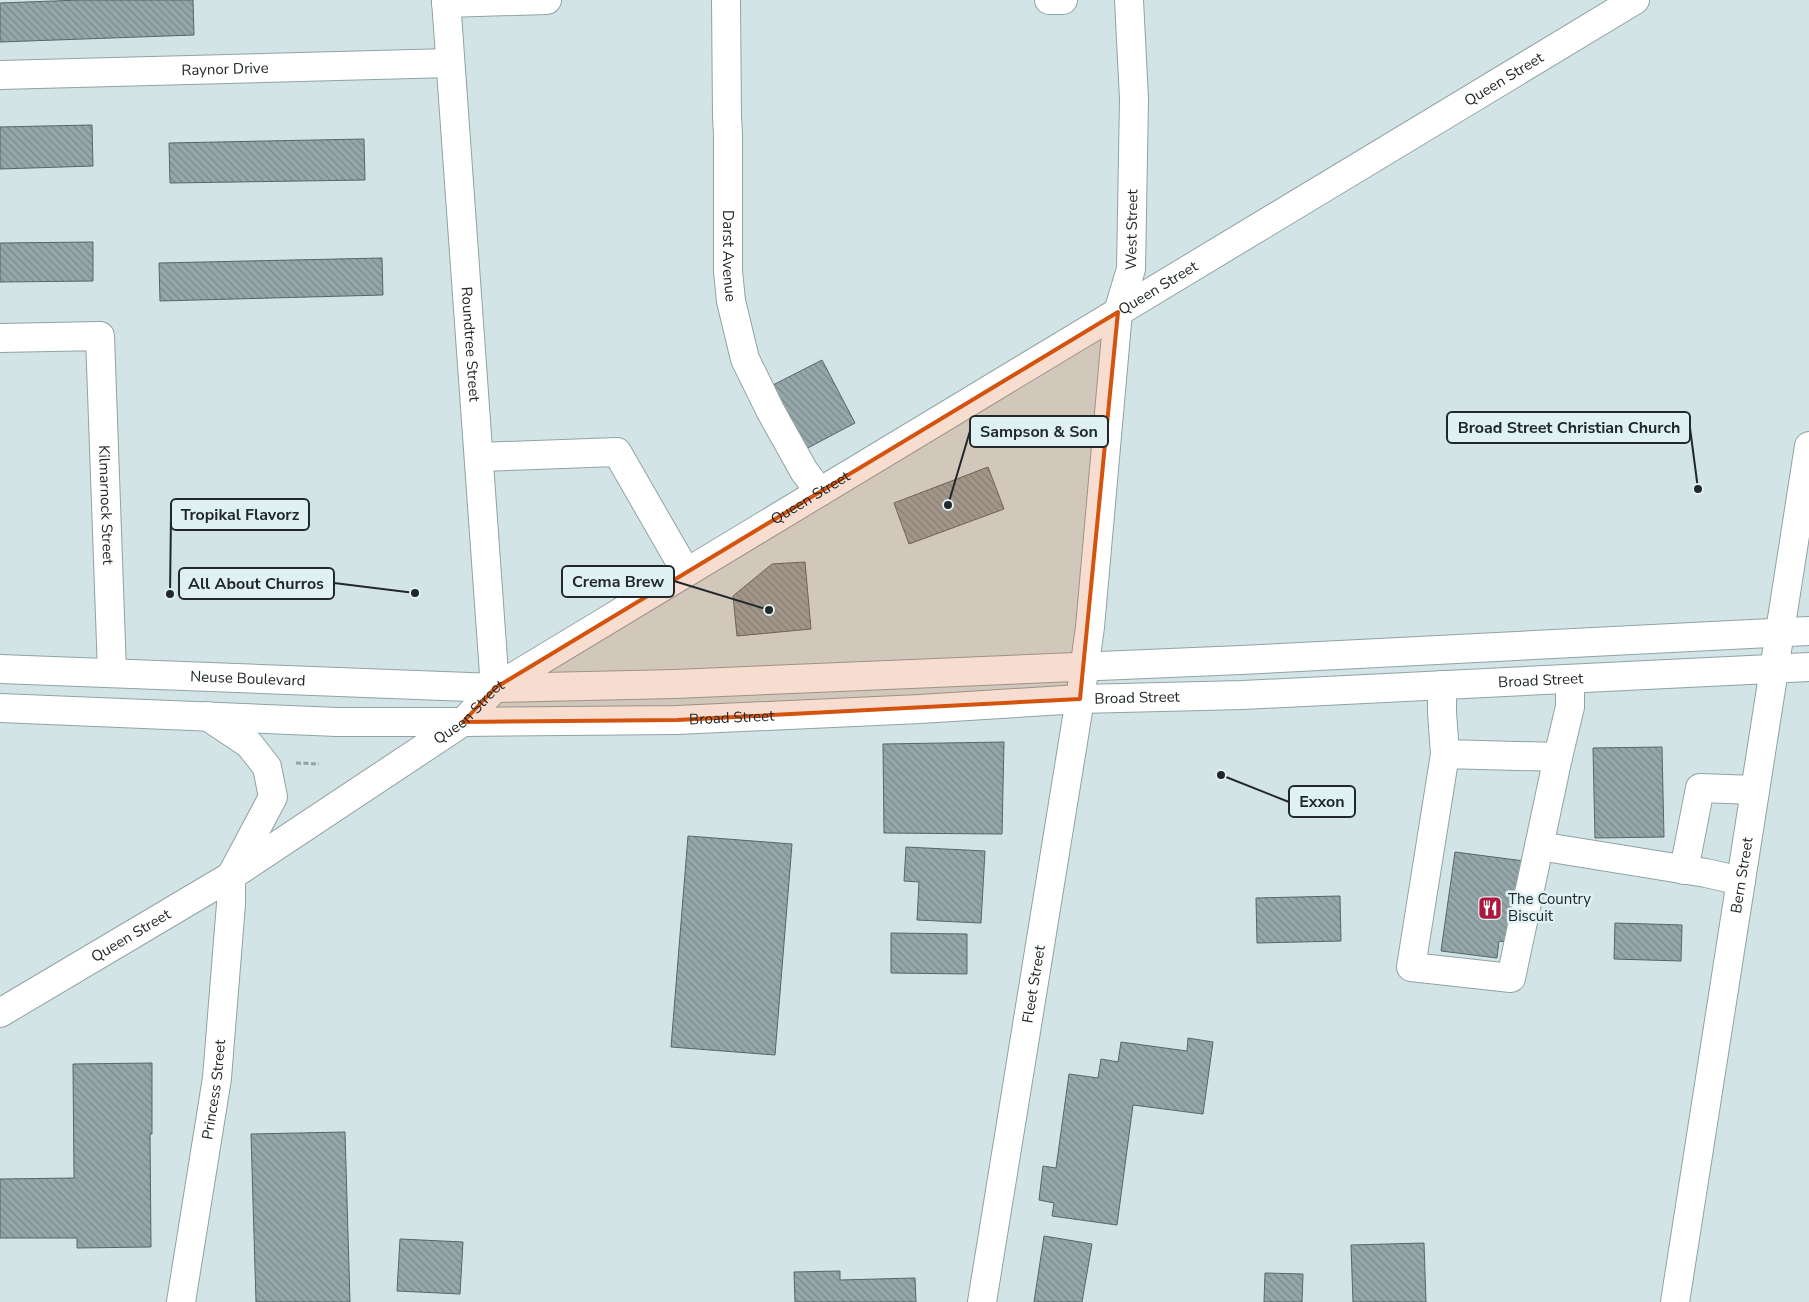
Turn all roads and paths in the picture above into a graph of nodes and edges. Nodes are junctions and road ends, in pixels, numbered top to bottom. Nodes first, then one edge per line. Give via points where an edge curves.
1 (547, 0) edge
2 (726, 0) edge
3 (1049, 0) edge
4 (1063, 0) edge
5 (1129, 0) edge
6 (1635, 0) edge
7 (446, 1) edge
8 (450, 63) junction
9 (0, 75) edge
10 (1118, 312) junction
11 (0, 338) edge
12 (1809, 446) edge
13 (479, 457) junction
14 (820, 492) junction
15 (686, 572) junction
16 (1809, 630) edge
17 (1780, 632) junction
18 (1084, 666) junction
19 (1809, 667) edge
20 (1774, 668) junction
21 (0, 669) edge
22 (112, 672) junction
23 (1570, 679) junction
24 (1442, 685) junction
25 (495, 688) junction
26 (1080, 699) junction
27 (0, 708) edge
28 (207, 716) junction
29 (463, 722) junction
30 (1445, 754) junction
31 (1558, 757) junction
32 (290, 763) dead end
33 (319, 764) dead end
34 (1755, 790) junction
35 (1540, 846) junction
36 (1684, 870) junction
37 (231, 876) junction
38 (1741, 881) junction
39 (0, 1014) edge
40 (181, 1302) edge
41 (982, 1302) edge
42 (1674, 1302) edge

1 - 7 street
2 - 14 street, Darst Avenue via 728,271 731,301 745,359 789,445
3 - 4 street
5 - 10 street, West Street via 1134,99 1131,269
6 - 10 street, Queen Street
7 - 8 street, Roundtree Street
8 - 9 street, Raynor Drive
8 - 13 street, Roundtree Street
10 - 14 street, Queen Street
10 - 18 street, West Street
11 - 22 street, Kilmarnock Street via 100,336
12 - 17 street, Bern Street
13 - 15 street via 617,452
13 - 25 street, Roundtree Street
14 - 15 street, Queen Street
15 - 25 street, Queen Street
16 - 17 street
17 - 18 street
17 - 20 street, Bern Street
18 - 25 street via 676,684
18 - 26 street, Fleet Street
19 - 20 street, Broad Street
20 - 23 street, Broad Street
20 - 34 street, Bern Street
21 - 22 street, Neuse Boulevard
22 - 25 street, Neuse Boulevard
23 - 24 street, Broad Street
23 - 31 street via 1570,706
24 - 26 street, Broad Street
24 - 30 street
25 - 29 street, Queen Street
26 - 29 street, Broad Street via 677,720
26 - 41 street, Fleet Street
27 - 28 street
28 - 29 street via 337,722
28 - 37 street via 249,744 267,767 274,797
29 - 37 street, Queen Street
30 - 31 street
30 - 35 street via 1412,967 1511,978
31 - 35 street
32 - 33 path
34 - 36 street via 1700,788
34 - 38 street, Bern Street
35 - 36 street
36 - 38 street
37 - 39 street, Queen Street
37 - 40 street, Princess Street via 217,1078
38 - 42 street, Bern Street

